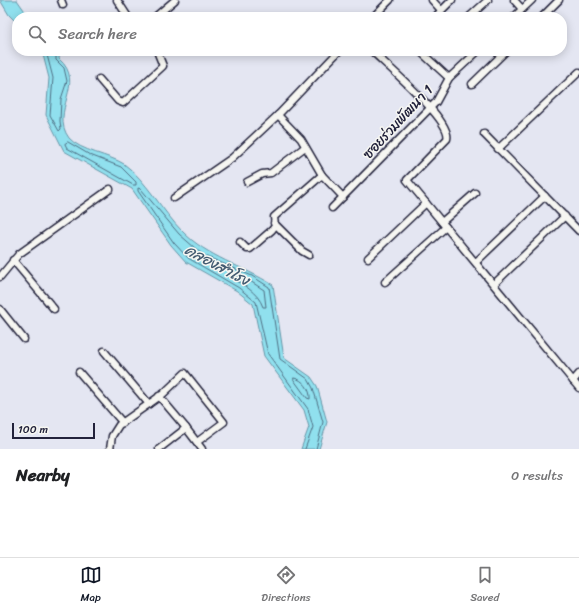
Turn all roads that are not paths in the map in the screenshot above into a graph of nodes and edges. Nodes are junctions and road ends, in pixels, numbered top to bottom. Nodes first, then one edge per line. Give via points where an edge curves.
1 (117, 0) edge
2 (175, 0) edge
3 (390, 0) edge
4 (432, 0) edge
5 (452, 0) edge
6 (488, 0) edge
7 (514, 0) edge
8 (532, 0) edge
9 (559, 0) edge
10 (522, 9) junction
11 (441, 10) joint
12 (125, 12) edge
13 (161, 12) edge
14 (378, 12) edge
15 (475, 12) edge
16 (519, 12) edge
17 (547, 12) edge
18 (159, 56) edge
19 (334, 56) edge
20 (377, 56) edge
21 (425, 56) edge
22 (473, 56) edge
23 (501, 56) edge
24 (579, 72) edge
25 (449, 78) junction
26 (99, 79) dead end
27 (472, 84) dead end
28 (430, 107) junction
29 (278, 114) junction
30 (484, 134) dead end
31 (500, 147) junction
32 (305, 148) junction
33 (322, 175) junction
34 (247, 182) dead end
35 (110, 189) dead end
36 (475, 193) dead end
37 (545, 196) junction
38 (343, 197) junction
39 (174, 198) dead end
40 (426, 203) junction
41 (332, 208) dead end
42 (565, 216) junction
43 (442, 222) junction
44 (274, 223) junction
45 (446, 227) junction
46 (579, 231) edge
47 (240, 242) dead end
48 (309, 255) dead end
49 (368, 258) dead end
50 (13, 260) junction
51 (476, 262) junction
52 (0, 277) edge
53 (385, 282) dead end
54 (494, 284) junction
55 (0, 309) edge
56 (54, 309) dead end
57 (24, 339) dead end
58 (104, 351) dead end
59 (79, 372) dead end
60 (579, 374) edge
61 (573, 380) junction
62 (579, 388) edge
63 (159, 396) junction
64 (149, 404) junction
65 (123, 423) junction
66 (186, 428) junction
67 (197, 442) junction
68 (110, 449) edge
69 (160, 449) edge
70 (202, 449) edge

1 - 12 street
2 - 13 street
3 - 14 street
4 - 11 street
5 - 11 street
6 - 15 street
7 - 10 street
8 - 10 street
9 - 17 street
10 - 16 street
18 - 26 street via 163,66 123,103 118,101
19 - 29 street
20 - 28 street
21 - 25 street
22 - 25 street, ซอยร่วมพัฒนา 1
23 - 27 street
24 - 31 street
25 - 28 street, ซอยร่วมพัฒนา 1 via 440,97
28 - 38 street, ซอยร่วมพัฒนา 1
28 - 40 street via 441,118 447,130 447,139 407,180
29 - 32 street via 301,139
29 - 39 street via 232,158
30 - 31 street
31 - 37 street
32 - 33 street
32 - 34 street via 271,173 262,174
33 - 38 street
33 - 44 street via 274,217
35 - 50 street via 49,231
36 - 43 street
37 - 42 street
37 - 51 street
38 - 41 street, ซอยร่วมพัฒนา 1
40 - 43 street
40 - 49 street
42 - 46 street
42 - 54 street
43 - 45 street
44 - 47 street via 272,230 250,249
44 - 48 street
45 - 51 street
45 - 53 street
50 - 52 street via 8,270
50 - 56 street
51 - 54 street
54 - 61 street
55 - 57 street
58 - 64 street
59 - 65 street
60 - 61 street
61 - 62 street
63 - 64 street
63 - 66 street
63 - 67 street via 185,373 224,422
64 - 65 street
65 - 68 street via 112,436
66 - 67 street
66 - 69 street
67 - 70 street

